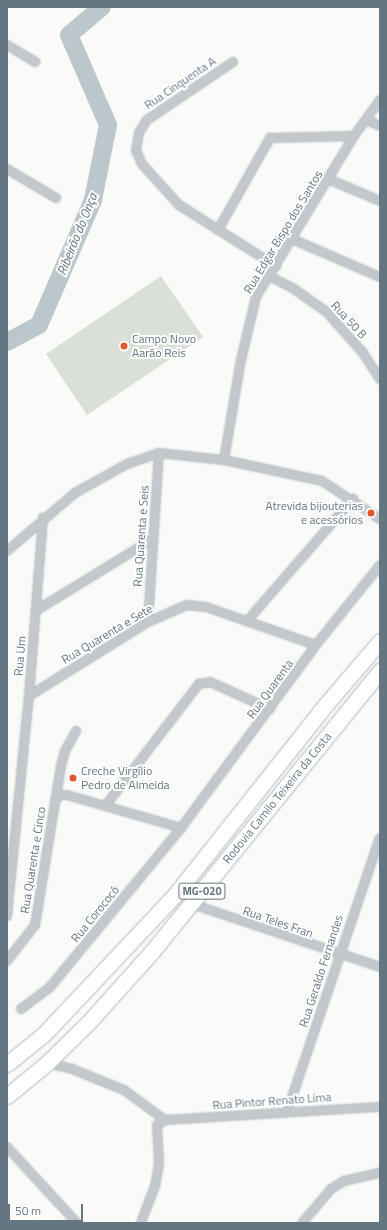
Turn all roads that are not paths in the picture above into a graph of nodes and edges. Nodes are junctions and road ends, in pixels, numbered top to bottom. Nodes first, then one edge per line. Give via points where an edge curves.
1 (7, 45) edge
2 (35, 62) dead end
3 (233, 62) dead end
4 (380, 100) edge
5 (367, 120) junction
6 (380, 126) edge
7 (354, 136) junction
8 (7, 168) edge
9 (328, 179) junction
10 (56, 198) dead end
11 (380, 201) edge
12 (218, 230) junction
13 (292, 239) junction
14 (276, 266) junction
15 (269, 276) junction
16 (380, 277) edge
17 (380, 379) edge
18 (159, 453) junction
19 (224, 460) junction
20 (353, 500) junction
21 (43, 518) junction
22 (380, 520) edge
23 (153, 539) junction
24 (7, 551) edge
25 (380, 565) edge
26 (36, 610) junction
27 (247, 621) junction
28 (148, 622) junction
29 (380, 641) edge
30 (316, 645) junction
31 (380, 671) edge
32 (29, 696) junction
33 (270, 709) junction
34 (76, 730) dead end
35 (55, 801) junction
36 (106, 805) junction
37 (181, 828) junction
38 (380, 838) edge
39 (192, 904) junction
40 (7, 916) edge
41 (339, 955) junction
42 (7, 961) edge
43 (380, 967) edge
44 (21, 1009) dead end
45 (47, 1063) junction
46 (7, 1064) edge
47 (7, 1096) edge
48 (380, 1107) edge
49 (287, 1112) junction
50 (165, 1120) junction
51 (7, 1147) edge
52 (380, 1173) edge
53 (147, 1212) junction
54 (78, 1223) edge
55 (141, 1223) edge
56 (149, 1223) edge
57 (302, 1223) edge

1 - 2 street
3 - 12 street, Rua Cinquenta A via 147,120 139,133 136,150 142,164 179,205
4 - 5 street, Rua Edgar Bispo dos Santos
5 - 6 street
5 - 7 street, Rua Edgar Bispo dos Santos
7 - 9 street, Rua Edgar Bispo dos Santos
7 - 12 street via 270,138
8 - 10 street
9 - 11 street
9 - 13 street, Rua Edgar Bispo dos Santos
12 - 14 street
13 - 14 street, Rua Edgar Bispo dos Santos
13 - 16 street
14 - 15 street, Rua Edgar Bispo dos Santos
15 - 17 street, Rua 50 B via 294,289 326,312 363,353
15 - 19 street, Rua Edgar Bispo dos Santos via 254,304 241,360
18 - 19 street
18 - 21 street via 126,464 75,493
18 - 23 street, Rua Quarenta e Seis
19 - 20 street via 322,481
20 - 22 street
20 - 27 street
21 - 24 street
21 - 26 street, Rua Um
23 - 26 street
23 - 28 street, Rua Quarenta e Seis
25 - 30 street, Rua Quarenta
26 - 32 street, Rua Um
27 - 28 street, Rua Quarenta e Sete via 206,607 186,605
27 - 30 street, Rua Quarenta e Sete
28 - 32 street, Rua Quarenta e Sete
29 - 46 highway, Rodovia Camilo Teixeira da Costa / MG-020 via 174,896 44,1034
30 - 33 street, Rua Quarenta
31 - 39 highway, Rodovia Camilo Teixeira da Costa / MG-020
32 - 40 street, Rua Um
33 - 36 street via 210,682 199,684
33 - 37 street, Rua Quarenta
34 - 35 street, Rua Quarenta e Cinco via 65,751
35 - 36 street via 60,795 67,795
35 - 42 street, Rua Quarenta e Cinco via 35,925
36 - 37 street
37 - 44 street, Rua Corococó via 50,988
38 - 41 street, Rua Geraldo Fernandes
39 - 41 street, Rua Teles Fran
39 - 45 highway, Rodovia Camilo Teixeira da Costa / MG-020 via 88,1023
41 - 43 street, Rua Teles Fran
41 - 49 street, Rua Geraldo Fernandes
45 - 47 highway, Rodovia Camilo Teixeira da Costa / MG-020
45 - 50 street via 84,1073 124,1090
48 - 49 street, Rua Pintor Renato Lima
49 - 50 street, Rua Pintor Renato Lima
50 - 53 street via 156,1125 159,1164
51 - 54 street
52 - 57 street via 344,1181 331,1189
53 - 55 street
53 - 56 street

